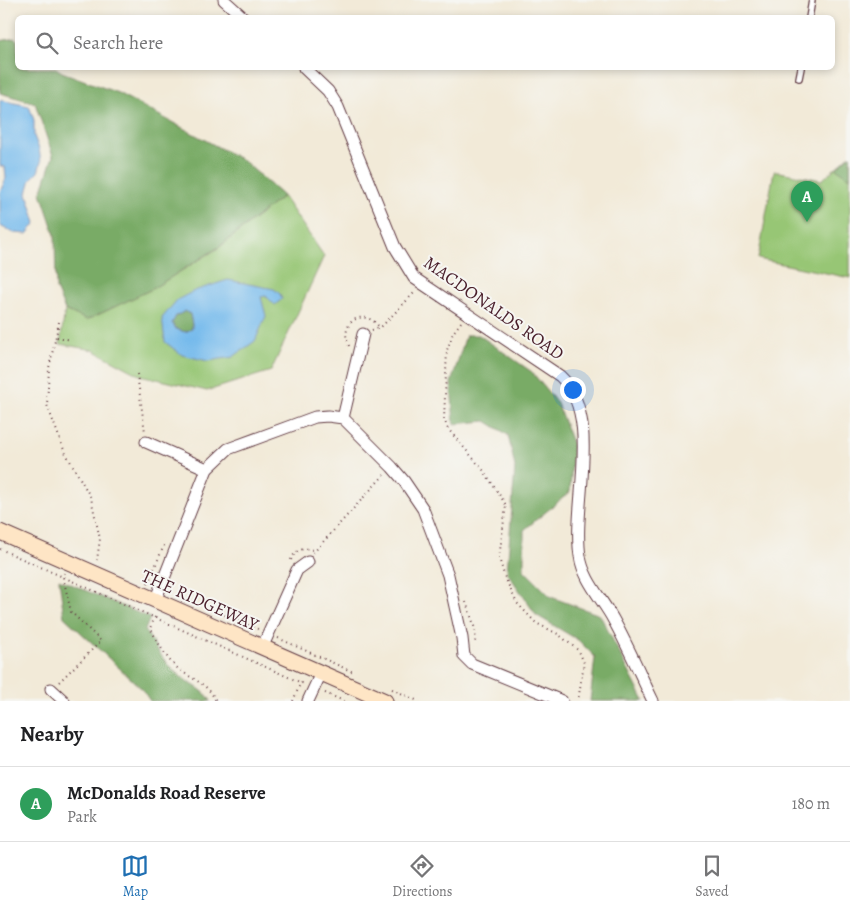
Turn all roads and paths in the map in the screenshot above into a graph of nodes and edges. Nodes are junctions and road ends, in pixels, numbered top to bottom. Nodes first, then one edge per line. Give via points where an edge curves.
1 (224, 0) edge
2 (812, 0) edge
3 (241, 15) edge
4 (810, 15) edge
5 (306, 70) edge
6 (801, 70) edge
7 (799, 78) dead end
8 (423, 284) junction
9 (467, 314) junction
10 (59, 322) dead end
11 (363, 334) joint
12 (57, 337) junction
13 (71, 340) dead end
14 (137, 374) dead end
15 (343, 418) junction
16 (146, 442) joint
17 (392, 467) junction
18 (207, 469) junction
19 (0, 532) edge
20 (0, 549) edge
21 (308, 562) joint
22 (68, 563) junction
23 (96, 575) junction
24 (63, 578) junction
25 (158, 603) junction
26 (204, 606) dead end
27 (155, 618) junction
28 (269, 634) junction
29 (262, 648) junction
30 (321, 673) junction
31 (357, 673) dead end
32 (301, 682) junction
33 (314, 688) junction
34 (51, 689) joint
35 (388, 695) edge
36 (64, 701) edge
37 (216, 701) edge
38 (293, 701) edge
39 (308, 701) edge
40 (344, 701) edge
41 (418, 701) edge
42 (562, 701) edge
43 (578, 701) edge
44 (653, 701) edge

1 - 3 street
2 - 4 lane
5 - 8 street, MACDONALDS ROAD via 333,99 395,247 414,278
6 - 7 lane
8 - 9 street, MACDONALDS ROAD
8 - 11 path via 382,326
9 - 43 path via 453,333 447,350 444,419 506,505 499,558 517,603 536,622 579,651 584,663
9 - 44 street, MACDONALDS ROAD via 560,376 574,395 584,454 579,546 582,565
10 - 12 path
11 - 15 street
12 - 13 path
12 - 23 path via 49,368 47,405 64,450 91,498 100,539
14 - 16 path
15 - 17 street
15 - 18 street via 314,417 297,423 228,449
16 - 18 street
17 - 21 path via 315,550
17 - 42 street via 423,509 448,575 464,656 472,664
18 - 25 street
19 - 22 street, THE RIDGEWAY
20 - 24 path
21 - 28 street via 297,570
22 - 23 street, THE RIDGEWAY
22 - 24 path
23 - 25 street, THE RIDGEWAY
24 - 27 path
24 - 34 path via 71,612 101,641
25 - 27 path
25 - 29 street, THE RIDGEWAY
26 - 28 path
27 - 32 path
27 - 37 path via 150,628 167,657 180,670 206,686
28 - 29 street
28 - 31 path
29 - 30 street, THE RIDGEWAY
30 - 33 street
30 - 35 street, THE RIDGEWAY
32 - 33 path
32 - 38 path
33 - 39 street
33 - 40 path
34 - 36 street
35 - 41 path

